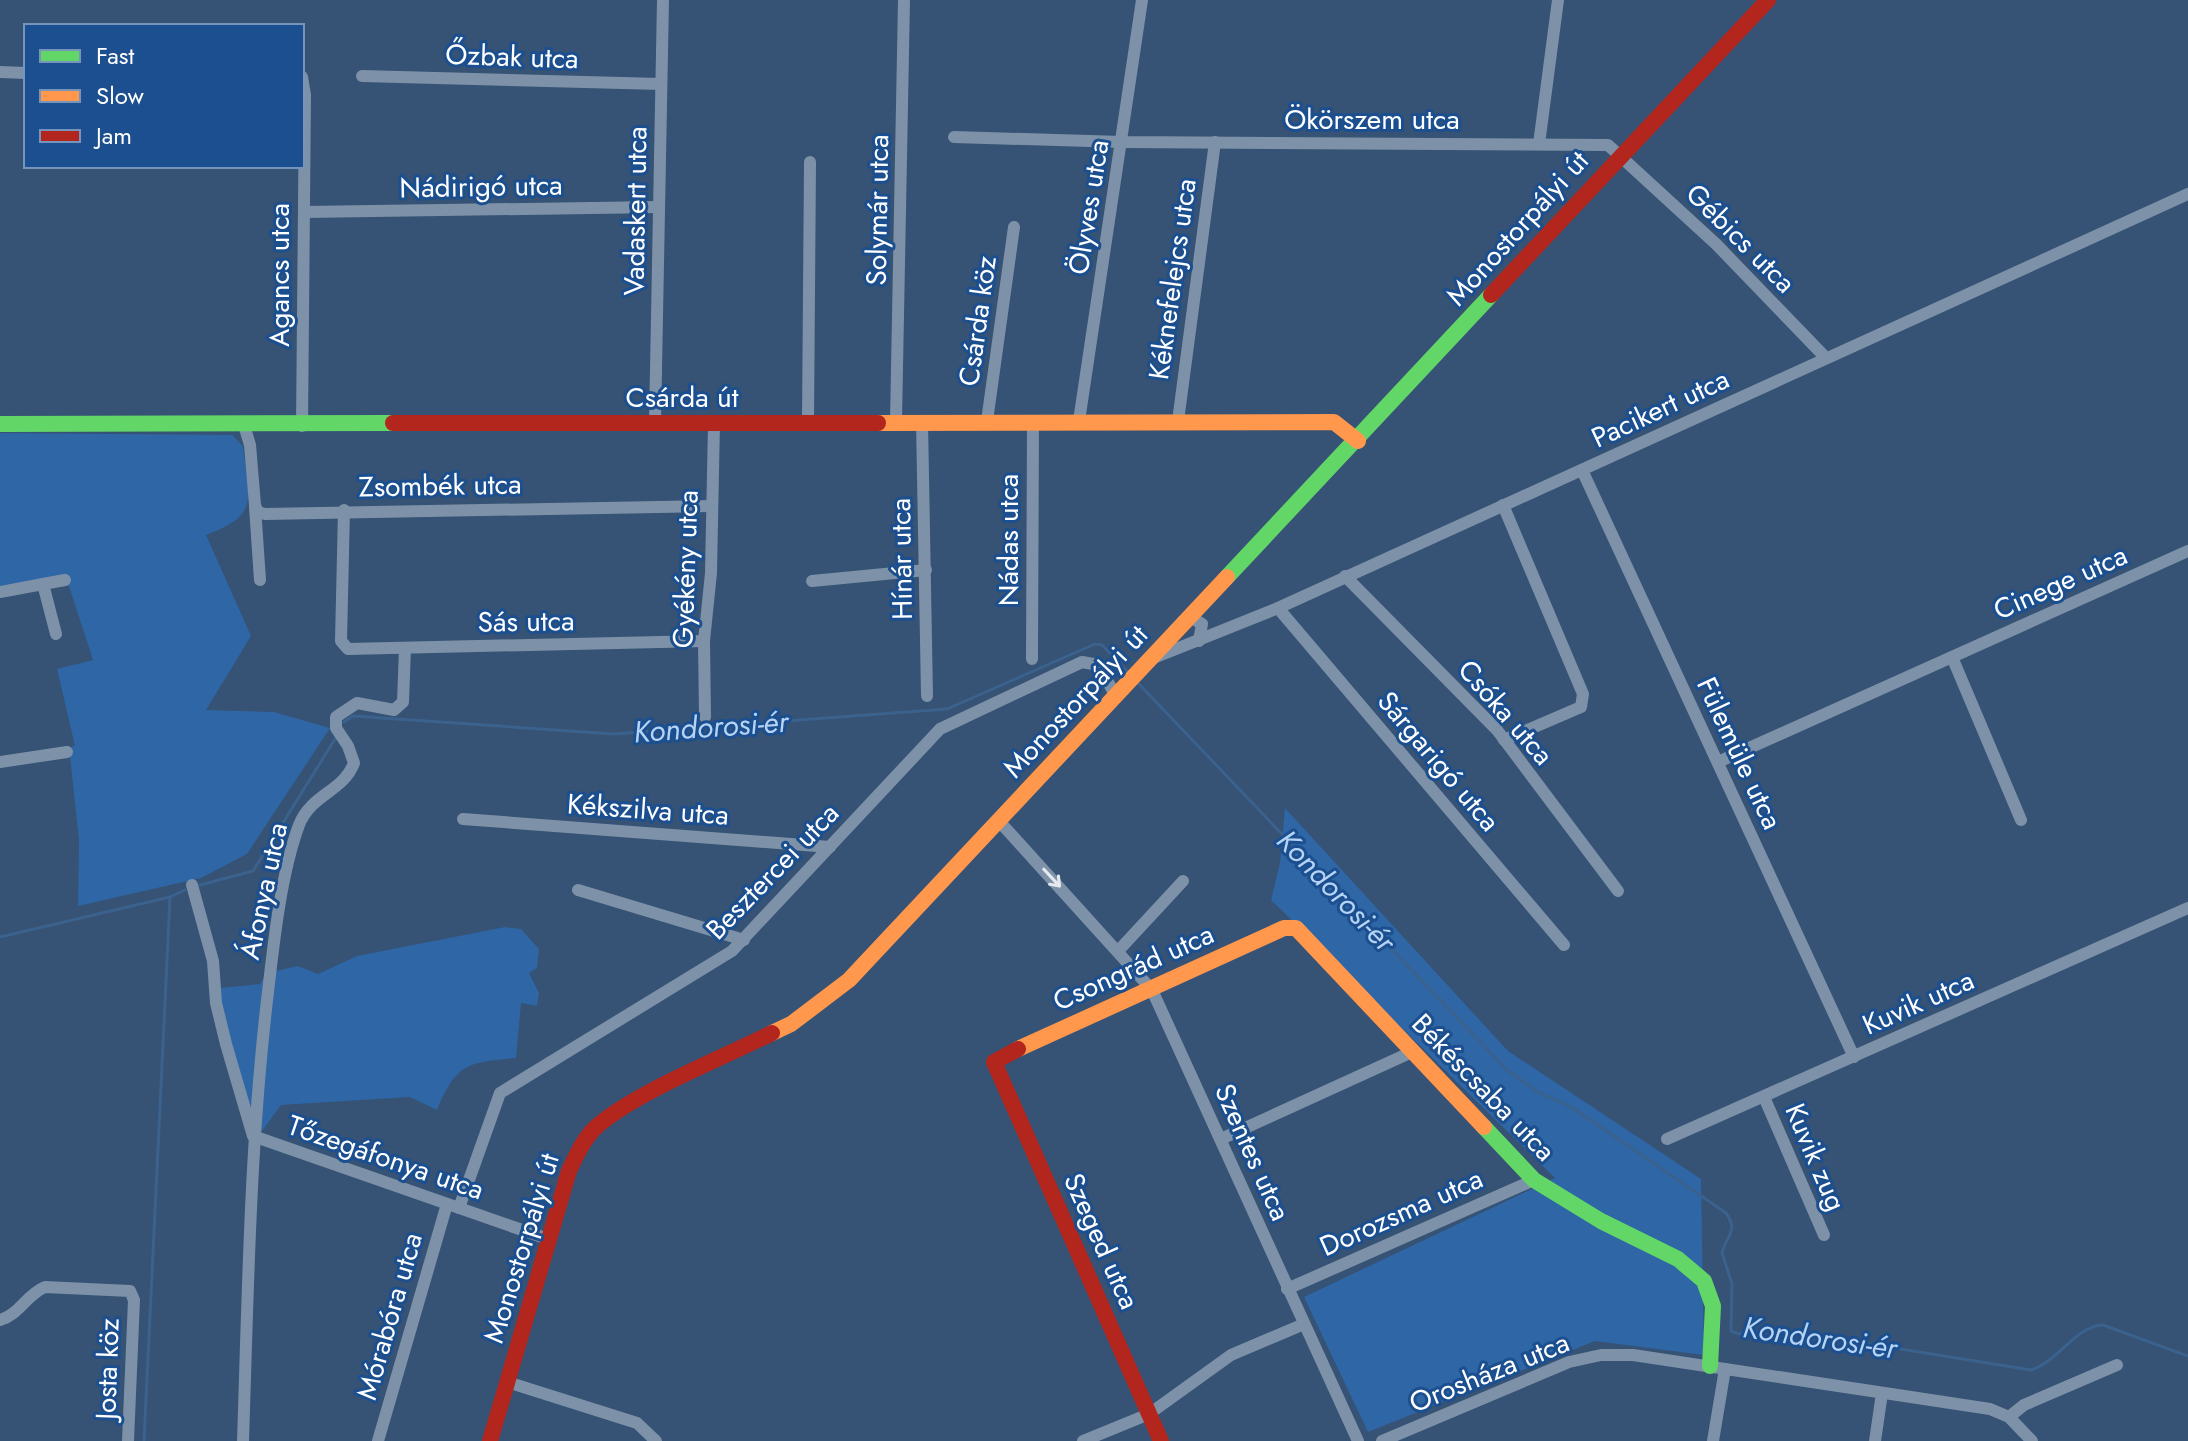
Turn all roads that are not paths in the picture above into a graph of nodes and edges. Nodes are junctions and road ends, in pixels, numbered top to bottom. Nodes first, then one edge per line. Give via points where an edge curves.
1 (663, 0) edge
2 (904, 0) edge
3 (1142, 0) edge
4 (1558, 0) edge
5 (1768, 0) edge
6 (0, 72) edge
7 (24, 73) edge
8 (362, 76) dead end
9 (661, 84) junction
10 (304, 89) edge
11 (954, 137) dead end
12 (1122, 142) junction
13 (1215, 142) junction
14 (1539, 144) junction
15 (1619, 155) junction
16 (810, 162) dead end
17 (2188, 194) edge
18 (659, 207) junction
19 (304, 212) junction
20 (1014, 227) dead end
21 (1826, 358) junction
22 (896, 421) junction
23 (922, 421) junction
24 (987, 421) junction
25 (1033, 421) junction
26 (1079, 421) junction
27 (1178, 421) junction
28 (655, 422) junction
29 (808, 422) junction
30 (714, 423) junction
31 (0, 424) edge
32 (244, 425) junction
33 (302, 426) junction
34 (1358, 441) junction
35 (1582, 470) junction
36 (255, 505) junction
37 (1503, 505) junction
38 (712, 506) junction
39 (344, 510) junction
40 (2188, 551) edge
41 (926, 570) junction
42 (1345, 576) junction
43 (65, 580) dead end
44 (260, 580) dead end
45 (812, 581) dead end
46 (43, 584) junction
47 (0, 592) edge
48 (1278, 608) junction
49 (1183, 621) junction
50 (56, 634) dead end
51 (704, 641) junction
52 (1199, 641) junction
53 (405, 648) junction
54 (1952, 657) junction
55 (1032, 659) dead end
56 (1150, 659) junction
57 (927, 696) dead end
58 (1116, 697) junction
59 (705, 717) dead end
60 (1504, 740) junction
61 (67, 752) dead end
62 (0, 762) edge
63 (1718, 762) junction
64 (463, 819) dead end
65 (2021, 820) dead end
66 (999, 821) junction
67 (830, 847) junction
68 (1183, 881) dead end
69 (192, 885) dead end
70 (578, 890) dead end
71 (1618, 891) dead end
72 (2188, 908) edge
73 (1296, 928) joint
74 (744, 940) junction
75 (1564, 945) dead end
76 (1119, 950) junction
77 (1155, 995) junction
78 (1414, 1051) junction
79 (1854, 1057) junction
80 (994, 1062) joint
81 (1764, 1097) junction
82 (253, 1136) junction
83 (1221, 1139) junction
84 (1667, 1139) dead end
85 (1534, 1180) junction
86 (453, 1206) junction
87 (1824, 1235) dead end
88 (548, 1239) junction
89 (1287, 1289) junction
90 (0, 1320) edge
91 (1304, 1324) junction
92 (2117, 1365) dead end
93 (1717, 1368) junction
94 (507, 1382) junction
95 (1882, 1393) junction
96 (1149, 1414) junction
97 (2009, 1417) junction
98 (128, 1441) edge
99 (243, 1441) edge
100 (378, 1441) edge
101 (490, 1441) edge
102 (656, 1441) edge
103 (1083, 1441) edge
104 (1161, 1441) edge
105 (1358, 1441) edge
106 (1382, 1441) edge
107 (1713, 1441) edge
108 (1875, 1441) edge
109 (2032, 1441) edge

1 - 9 street, Vadaskert utca
2 - 22 street, Solymár utca
3 - 12 street, Ölyves utca
4 - 14 street
5 - 15 street, Monostorpályi út
6 - 7 street
8 - 9 street, Őzbak utca
9 - 18 street, Vadaskert utca
10 - 19 street, Agancs utca
11 - 12 street, Ökörszem utca
12 - 13 street, Ökörszem utca
12 - 26 street, Ölyves utca
13 - 14 street, Ökörszem utca
13 - 27 street, Kéknefelejcs utca
14 - 15 street, Ökörszem utca via 1608,145
15 - 21 street, Gébics utca via 1716,244
15 - 34 street, Monostorpályi út
16 - 29 street
17 - 21 street, Pacikert utca
18 - 19 street, Nádirigó utca
18 - 28 street, Vadaskert utca
19 - 33 street, Agancs utca
20 - 24 street, Csárda köz
21 - 35 street, Pacikert utca
22 - 23 street, Csárda út
22 - 29 street, Csárda út
23 - 24 street, Csárda út
23 - 41 street, Hínár utca
24 - 25 street, Csárda út
25 - 26 street, Csárda út
25 - 55 street, Nádas utca
26 - 27 street, Csárda út
27 - 34 street, Csárda út via 1334,422
28 - 30 street, Csárda út
28 - 33 street, Csárda út
29 - 30 street, Csárda út
30 - 38 street, Gyékény utca
31 - 32 street, Csárda út
32 - 33 street, Csárda út
32 - 36 street
34 - 49 street, Monostorpályi út
35 - 37 street, Pacikert utca
35 - 63 street, Fülemüle utca
36 - 39 street, Zsombék utca via 265,514
36 - 44 street
37 - 42 street, Pacikert utca
37 - 60 street via 1583,694 1581,707
38 - 39 street, Zsombék utca
38 - 51 street, Gyékény utca
39 - 53 street, Sás utca via 341,641 348,649
40 - 54 street, Cinege utca
41 - 45 street
41 - 57 street, Hínár utca
42 - 48 street, Pacikert utca
42 - 60 street, Csóka utca
43 - 46 street
46 - 47 street
46 - 50 street
48 - 52 street, Pacikert utca
48 - 75 street, Sárgarigó utca
49 - 52 street via 1192,618 1202,624
49 - 56 street, Monostorpályi út
51 - 53 street, Sás utca
51 - 59 street, Gyékény utca
52 - 56 street, Pacikert utca
53 - 82 street, Áfonya utca via 403,702 394,710 357,703 341,711 336,728 354,757 352,768 316,798 299,824 272,957
54 - 63 street, Cinege utca
54 - 65 street
56 - 58 street, Monostorpályi út
58 - 66 street, Monostorpályi út
58 - 67 street, Besztercei utca via 1099,665 1082,662 953,721
60 - 71 street, Csóka utca
61 - 62 street
63 - 79 street, Fülemüle utca
64 - 67 street, Kékszilva utca
66 -> 76 street, Szentes utca
66 - 88 street, Monostorpályi út via 830,998 774,1033 622,1108 594,1129 569,1171
67 - 74 street, Besztercei utca
68 - 76 street
69 - 82 street, Áfonya utca via 213,961 216,1003
70 - 74 street
72 - 79 street, Kuvik utca
73 - 77 street, Csongrád utca via 1246,943
73 - 78 street, Békéscsaba utca
74 - 86 street, Besztercei utca via 500,1093
76 - 77 street, Szentes utca
77 - 80 street, Csongrád utca via 1118,1001
77 - 83 street, Szentes utca
78 - 83 street
78 - 85 street, Békéscsaba utca
79 - 81 street, Kuvik utca
80 - 96 street, Szeged utca
81 - 84 street, Kuvik utca
81 - 87 street, Kuvik zug
82 - 86 street, Tőzegáfonya utca
82 - 99 street, Áfonya utca
83 - 89 street, Szentes utca
85 - 89 street, Dorozsma utca
85 - 93 street, Békéscsaba utca via 1678,1259 1704,1281 1713,1306
86 - 88 street, Tőzegáfonya utca
86 - 100 street, Mórabóra utca
88 - 94 street, Monostorpályi út
89 - 91 street, Szentes utca
90 - 98 street, Josta köz via 13,1316 33,1292 45,1287 130,1291 134,1300
91 - 96 street via 1231,1355
91 - 105 street, Szentes utca
92 - 97 street via 2024,1405
93 - 95 street, Orosháza utca
93 - 106 street, Orosháza utca via 1601,1355 1569,1362
93 - 107 street
94 - 101 street, Monostorpályi út
94 - 102 street via 637,1423
95 - 97 street, Orosháza utca via 1990,1409
95 - 108 street
96 - 103 street
96 - 104 street, Szeged utca
97 - 109 street

